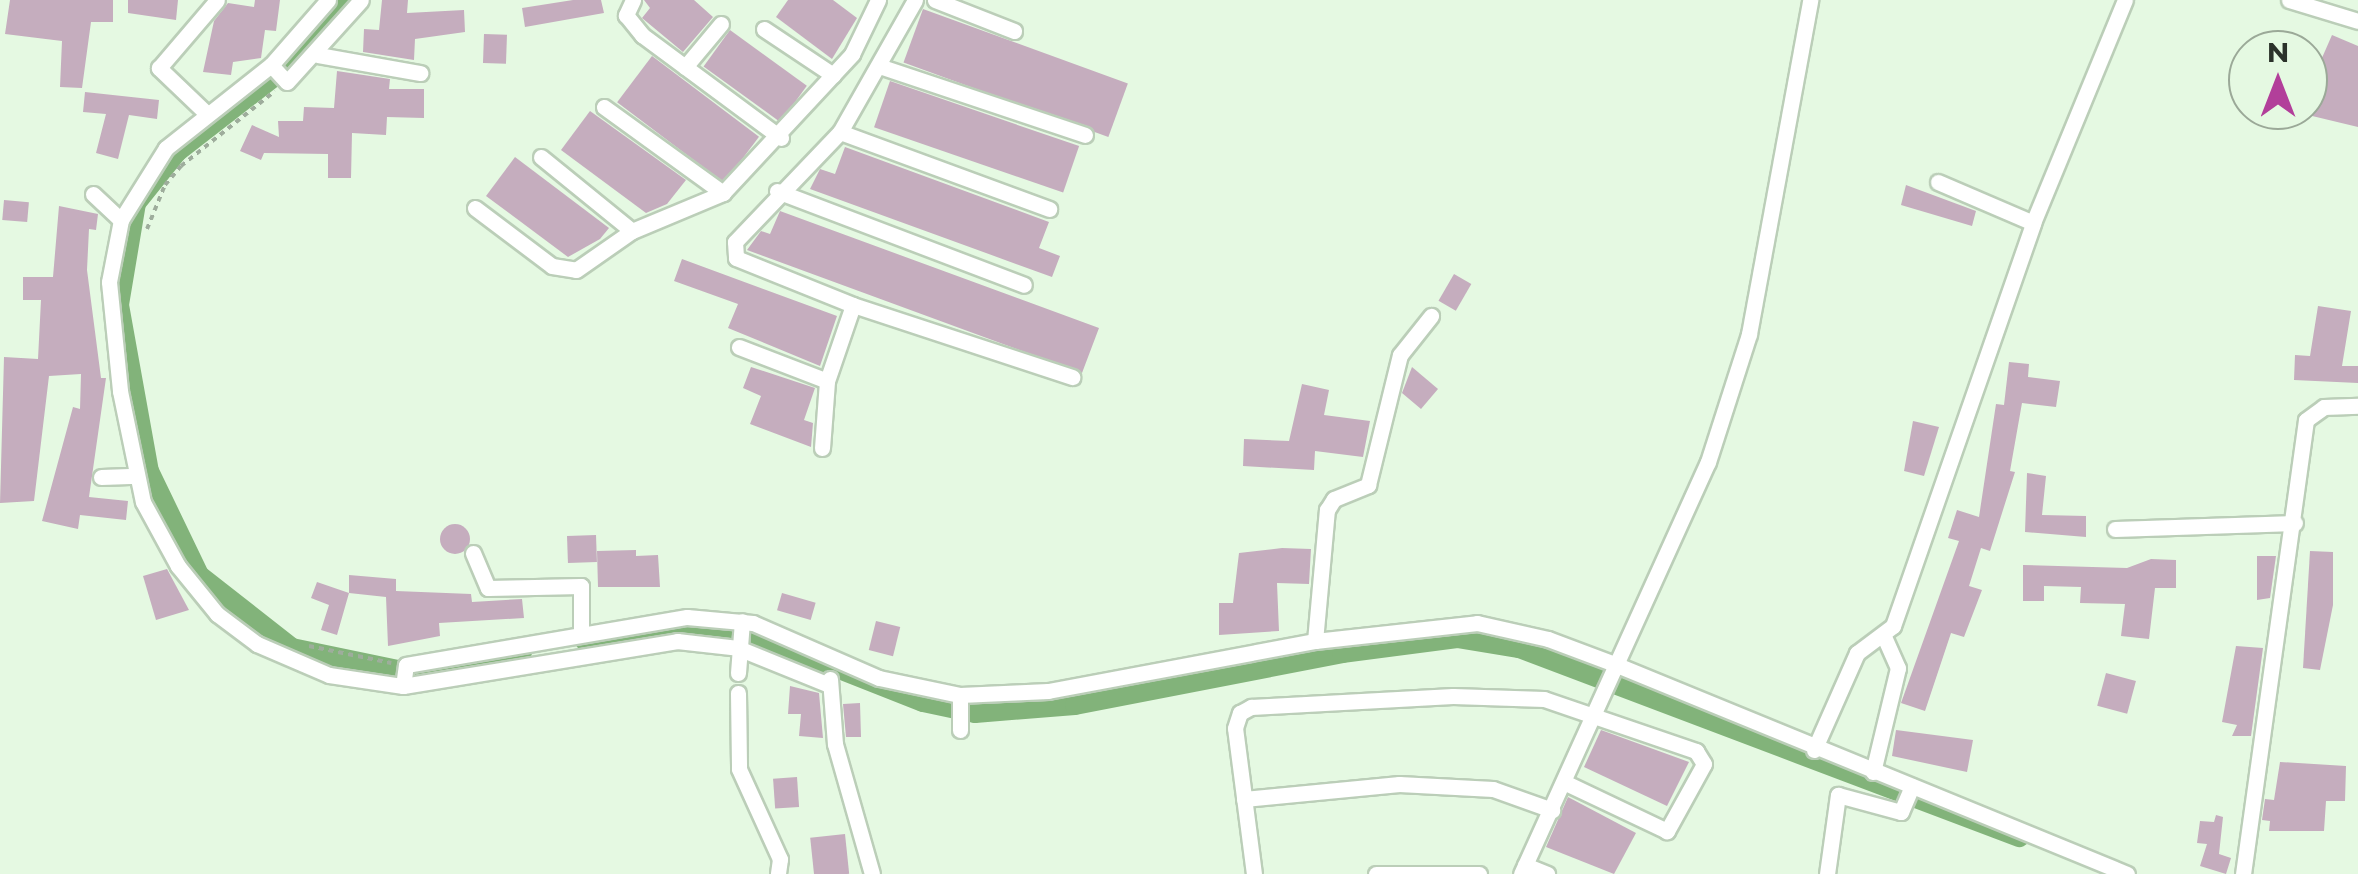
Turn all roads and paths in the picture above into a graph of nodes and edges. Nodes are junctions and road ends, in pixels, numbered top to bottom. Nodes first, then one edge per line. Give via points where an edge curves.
1 (217, 0) edge
2 (328, 0) edge
3 (361, 0) edge
4 (632, 0) edge
5 (915, 0) edge
6 (935, 0) edge
7 (1810, 0) edge
8 (2125, 0) edge
9 (2289, 0) edge
10 (875, 1) edge
11 (2358, 21) edge
12 (721, 24) dead end
13 (764, 29) dead end
14 (1014, 31) dead end
15 (318, 55) junction
16 (685, 67) junction
17 (882, 67) junction
18 (279, 73) junction
19 (420, 74) dead end
20 (834, 75) junction
21 (604, 107) dead end
22 (205, 112) junction
23 (840, 132) junction
24 (1084, 135) dead end
25 (781, 138) junction
26 (541, 158) dead end
27 (1938, 182) dead end
28 (777, 191) junction
29 (93, 194) dead end
30 (723, 194) junction
31 (474, 208) dead end
32 (1049, 209) dead end
33 (121, 220) junction
34 (2034, 223) junction
35 (147, 229) dead end
36 (632, 230) junction
37 (1024, 285) dead end
38 (853, 305) junction
39 (1430, 316) dead end
40 (739, 348) dead end
41 (1072, 377) dead end
42 (828, 381) junction
43 (2358, 406) edge
44 (822, 448) dead end
45 (136, 476) junction
46 (101, 477) dead end
47 (2295, 523) junction
48 (2115, 529) dead end
49 (473, 553) dead end
50 (581, 633) junction
51 (740, 635) junction
52 (1884, 636) junction
53 (1315, 641) junction
54 (309, 646) dead end
55 (1615, 670) junction
56 (830, 671) junction
57 (738, 673) dead end
58 (404, 675) junction
59 (738, 693) dead end
60 (960, 698) junction
61 (1597, 710) junction
62 (960, 723) dead end
63 (1814, 750) junction
64 (1872, 772) junction
65 (1564, 782) junction
66 (1911, 789) junction
67 (1244, 799) junction
68 (1552, 810) junction
69 (1523, 869) edge
70 (778, 874) edge
71 (872, 874) edge
72 (1254, 874) edge
73 (1376, 874) edge
74 (1478, 874) edge
75 (1547, 874) edge
76 (1827, 874) edge
77 (2127, 874) edge
78 (2244, 874) edge

1 - 22 street via 159,68
2 - 18 street
3 - 15 street
4 - 16 street via 626,15
5 - 17 street
6 - 14 street
7 - 55 street via 1748,334 1708,462
8 - 34 street
9 - 11 street
10 - 20 street via 852,54
12 - 16 street
13 - 20 street
15 - 18 street
15 - 19 street
16 - 25 street
17 - 23 street
17 - 24 street
18 - 22 street
18 - 35 path via 181,166 165,185
20 - 25 street
21 - 30 street
22 - 33 street via 148,169
23 - 28 street
23 - 32 street
25 - 30 street
26 - 36 street
27 - 34 street
28 - 37 street
28 - 38 street via 735,242 736,258
29 - 33 street
30 - 36 street
31 - 36 street via 562,272 576,270
33 - 45 street via 109,282
34 - 52 street
38 - 41 street
38 - 42 street
39 - 53 street via 1400,354 1368,485 1334,499 1326,510
40 - 42 street
42 - 44 street
43 - 47 street via 2324,407 2306,420
45 - 46 street
45 - 58 street via 169,552 217,614 291,662
47 - 48 street
47 - 78 street
49 - 50 street via 488,588 581,586
50 - 51 street via 668,619
50 - 58 street
51 - 56 street
51 - 56 street
51 - 57 street
51 - 58 street
52 - 63 street via 1857,653
52 - 64 street via 1898,668
53 - 55 street via 1467,622 1548,639
53 - 60 street via 1048,692
54 - 58 path
55 - 61 street
55 - 63 street
56 - 60 street
56 - 71 street via 835,744
59 - 70 street via 739,768 780,858
60 - 62 street
61 - 65 street
61 - 65 street via 1696,751 1704,764 1667,832
61 - 67 street via 1525,697 1251,707 1236,723
63 - 64 street
64 - 66 street
65 - 68 street
66 - 76 street via 1904,808 1838,795
66 - 77 street
67 - 68 street via 1399,784 1493,789
67 - 72 street
68 - 69 street
69 - 75 street
73 - 74 street

